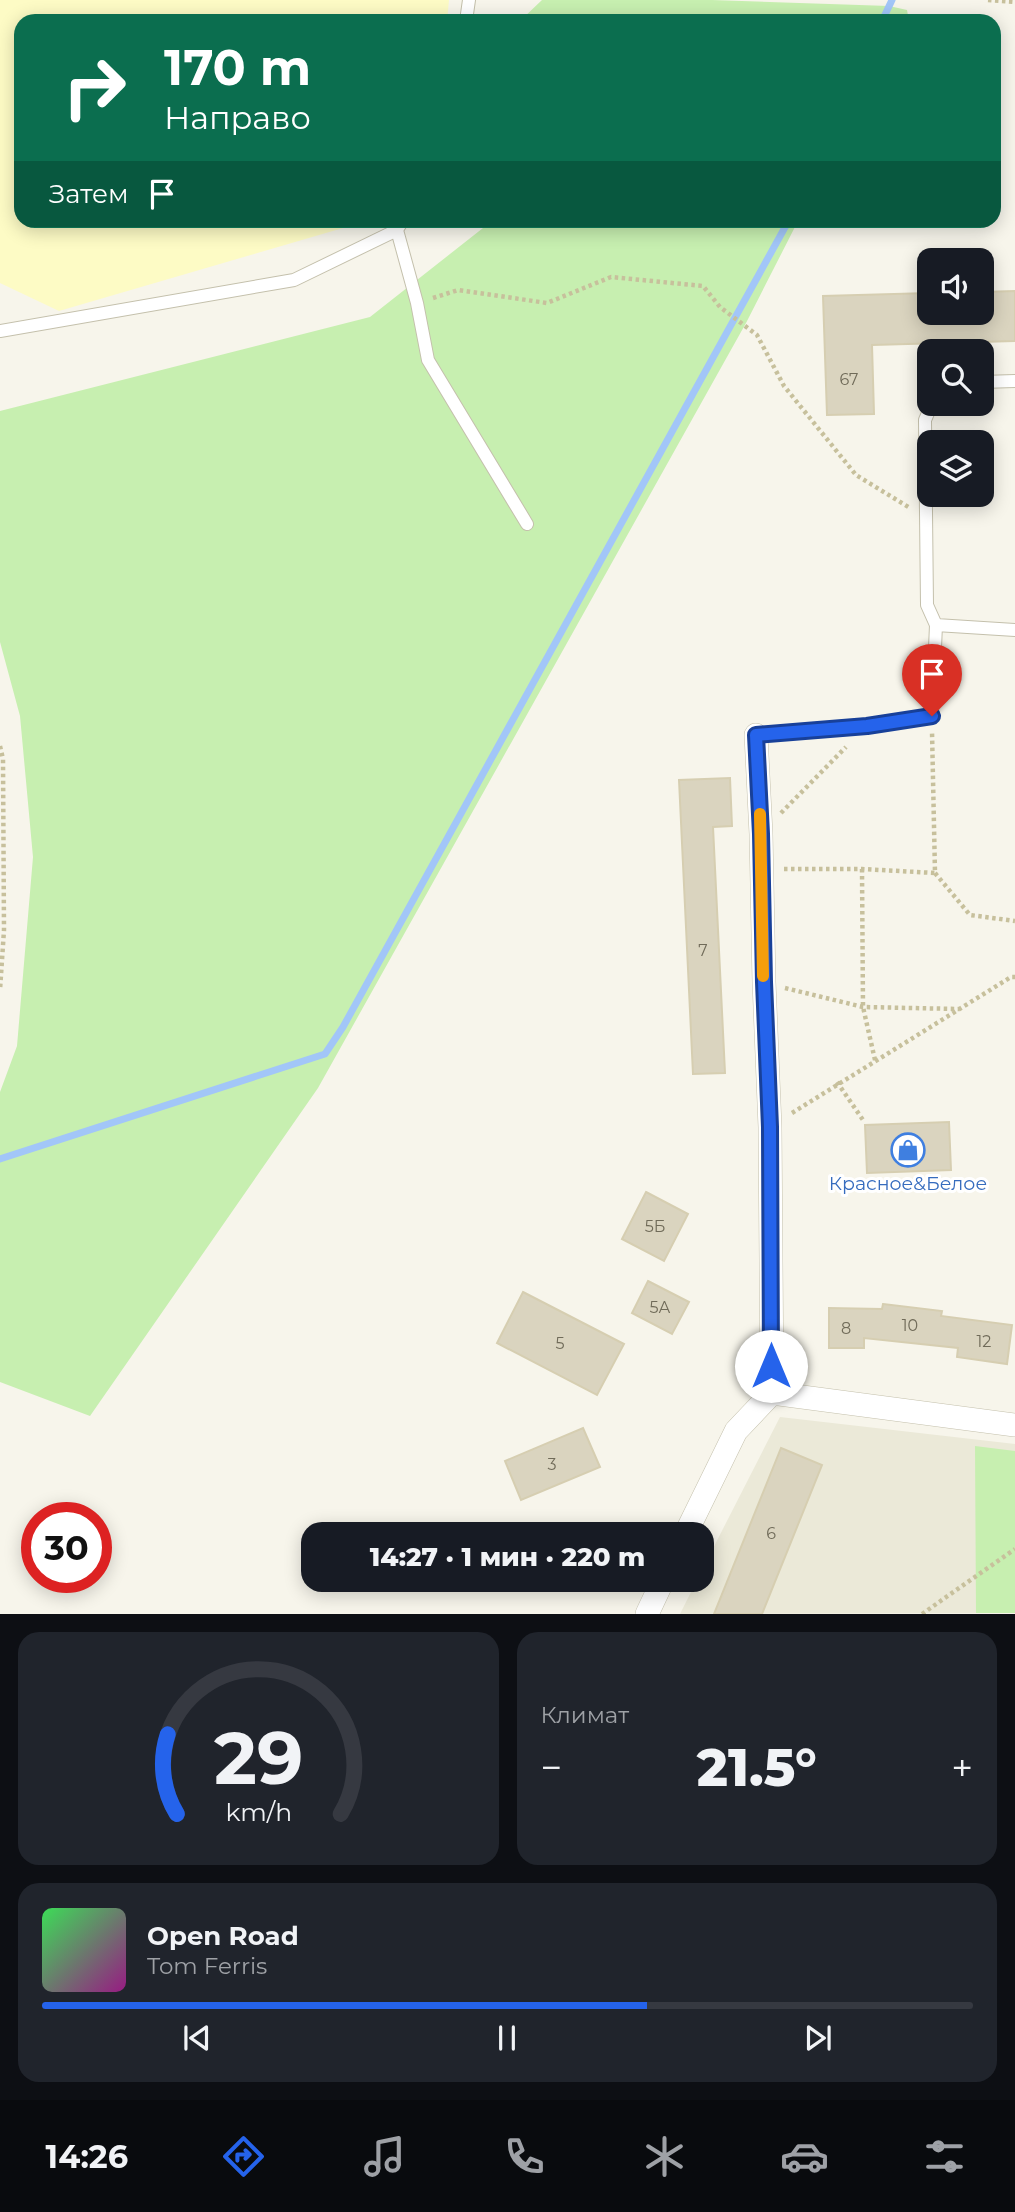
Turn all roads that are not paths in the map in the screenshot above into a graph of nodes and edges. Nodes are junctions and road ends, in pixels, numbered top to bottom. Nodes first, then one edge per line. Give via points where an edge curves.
1 (394, 228) edge
2 (401, 228) edge
3 (0, 331) edge
4 (1015, 381) edge
5 (994, 382) edge
6 (926, 416) edge
7 (527, 524) dead end
8 (936, 625) junction
9 (1015, 630) edge
10 (756, 735) joint
11 (772, 1393) junction
12 (1015, 1425) edge
13 (691, 1522) edge
14 (657, 1592) edge
15 (647, 1614) edge

1 - 3 lane via 293,280
2 - 7 lane via 428,360
4 - 5 lane
6 - 8 lane via 927,605
8 - 9 lane
8 - 10 lane via 932,716
10 - 11 street via 770,1127
11 - 12 street
11 - 13 street via 736,1431
14 - 15 street

